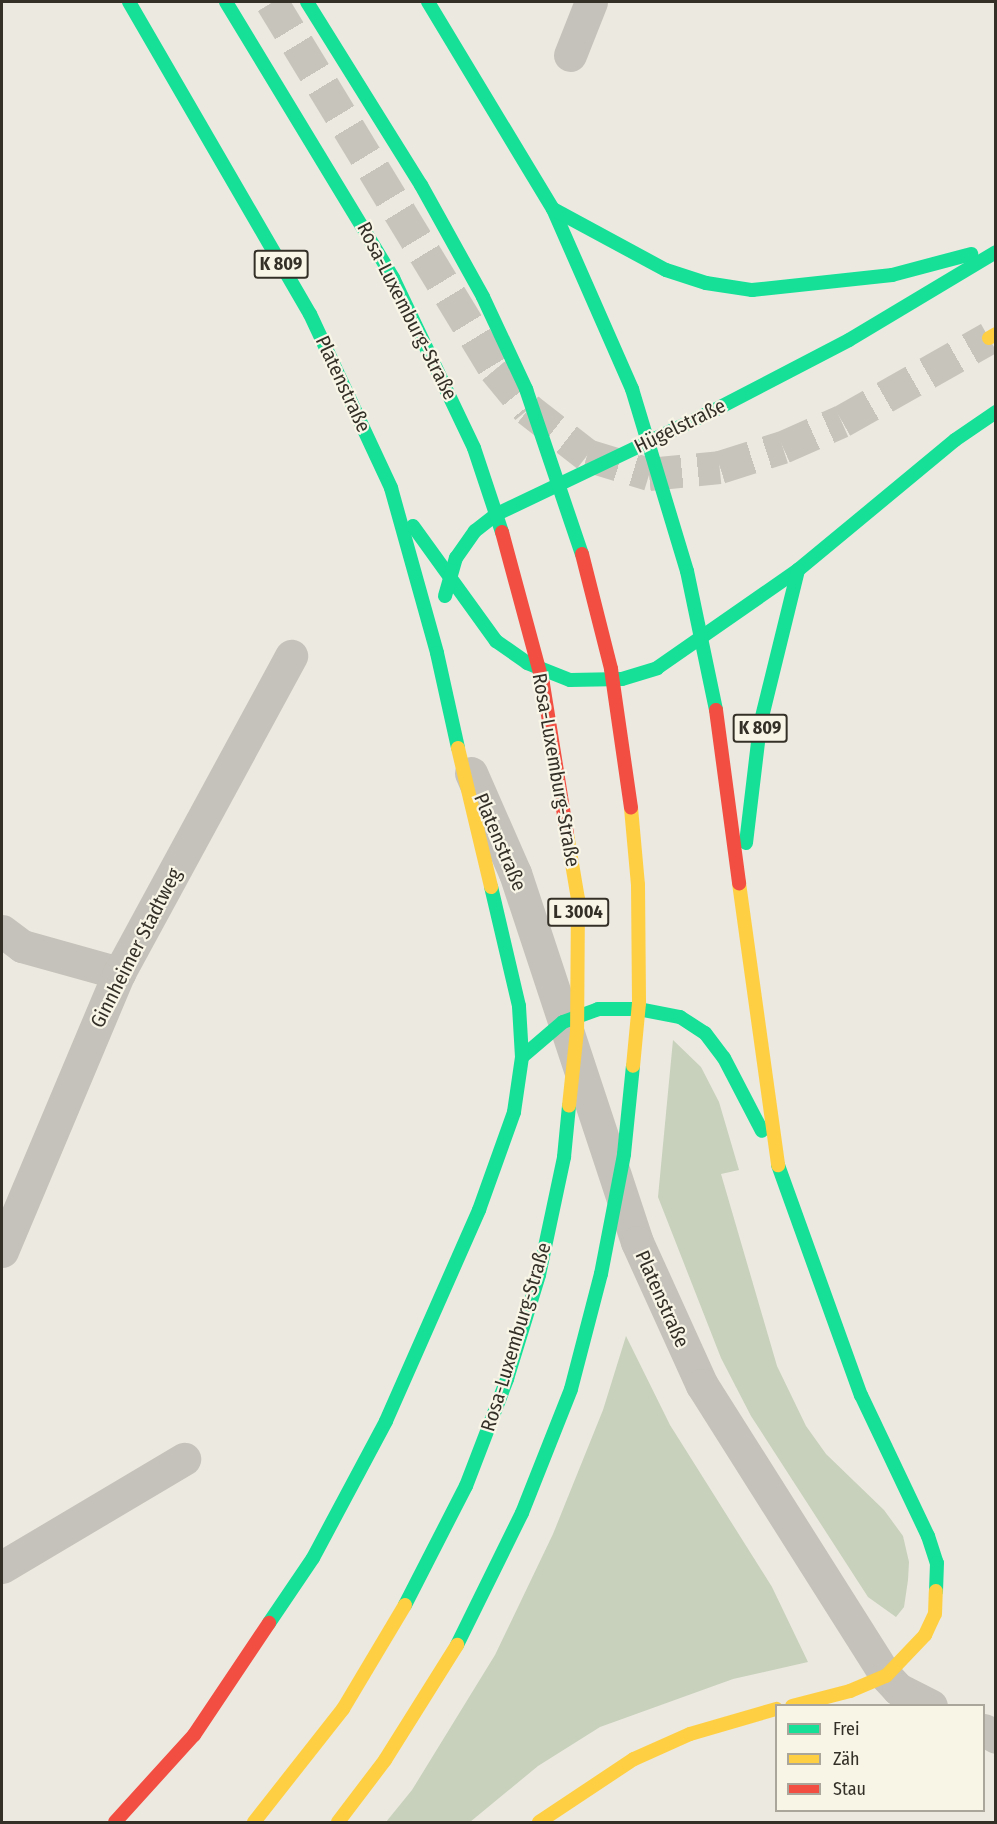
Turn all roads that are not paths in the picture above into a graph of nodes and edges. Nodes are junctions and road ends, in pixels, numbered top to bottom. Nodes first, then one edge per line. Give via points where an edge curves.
1 (129, 2) edge
2 (226, 2) edge
3 (307, 2) edge
4 (428, 2) edge
5 (591, 2) edge
6 (570, 55) dead end
7 (553, 209) junction
8 (996, 247) edge
9 (996, 252) edge
10 (996, 412) edge
11 (651, 442) junction
12 (391, 488) junction
13 (798, 570) junction
14 (449, 581) junction
15 (703, 637) junction
16 (437, 653) junction
17 (291, 656) dead end
18 (458, 748) junction
19 (741, 890) junction
20 (2, 931) edge
21 (119, 973) junction
22 (563, 1022) junction
23 (522, 1057) junction
24 (778, 1168) junction
25 (2, 1251) edge
26 (184, 1458) dead end
27 (2, 1567) edge
28 (886, 1676) junction
29 (800, 1704) edge
30 (927, 1704) edge
31 (775, 1710) edge
32 (115, 1822) edge
33 (254, 1822) edge
34 (338, 1822) edge
35 (539, 1822) edge

1 - 12 main road, Platenstraße / K 809 via 310,314
2 - 33 main road, Rosa-Luxemburg-Straße / L 3004, bridge via 382,259 422,333 474,448 517,576 543,684 578,899 577,1031 564,1157 539,1275 507,1379 465,1486 418,1584 343,1709
3 - 34 main road, L 3004, bridge via 421,185 477,287 526,389 552,458 575,526 611,669 638,885 639,1003 624,1154 601,1274 570,1389 522,1514 465,1632 385,1760
4 - 7 main road
5 - 6 street
7 - 8 main road via 666,270 706,283 752,290 892,275
7 - 11 main road via 632,389
9 - 11 main road, Hügelstraße via 849,340
10 - 13 main road, K 809 via 955,440
11 - 14 main road, Hügelstraße via 496,514 475,531 456,558
11 - 15 main road
12 - 14 main road, K 809
12 - 16 main road, Platenstraße
13 - 15 main road, K 809
13 - 19 main road, K 809 via 760,725
14 - 15 main road, K 809 via 496,641 527,663 570,680 622,680 657,668
14 - 16 main road, Hügelstraße via 439,620
15 - 19 main road
16 - 18 main road, Platenstraße
17 - 21 street, Ginnheimer Stadtweg
18 - 22 street, Platenstraße via 515,873
18 - 23 main road via 509,953 519,1006
19 - 24 main road
20 - 21 street via 22,946
21 - 25 street, Ginnheimer Stadtweg
22 - 23 main road
22 - 24 main road via 598,1009 638,1009 680,1017 705,1033 744,1091
22 - 28 street, Platenstraße via 637,1242 702,1385
23 - 32 main road via 514,1112 479,1210 363,1463 313,1558 194,1735
24 - 28 main road via 843,1352 937,1563 935,1614 910,1655
26 - 27 street
28 - 29 main road via 850,1691
28 - 30 street, Platenstraße via 898,1689
31 - 35 main road via 690,1734 634,1759

